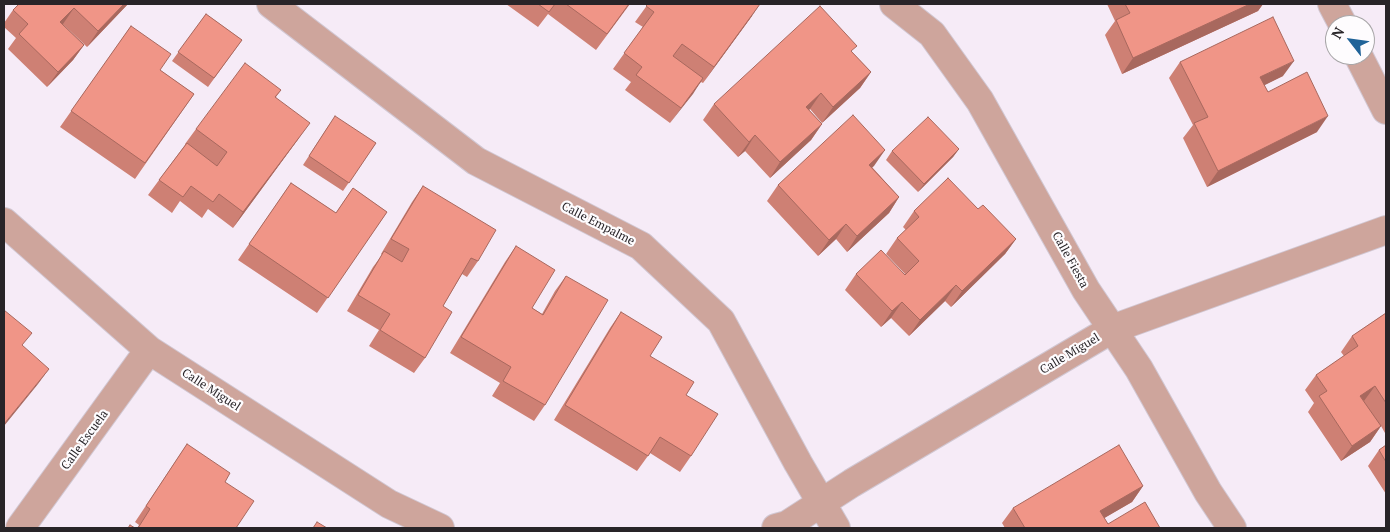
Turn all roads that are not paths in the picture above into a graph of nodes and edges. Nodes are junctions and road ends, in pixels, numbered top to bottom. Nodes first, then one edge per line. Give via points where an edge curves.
1 (271, 4) edge
2 (894, 4) edge
3 (1363, 65) edge
4 (1386, 110) edge
5 (4, 222) edge
6 (1386, 230) edge
7 (1112, 329) junction
8 (149, 350) junction
9 (821, 503) junction
10 (20, 528) edge
11 (440, 528) edge
12 (776, 528) edge
13 (836, 528) edge
14 (1232, 528) edge

1 - 9 street, Calle Empalme via 476,161 641,246 721,321
2 - 7 street, Calle Fiesta via 932,34 980,101 1086,290
3 - 4 street
5 - 8 street, Calle Miguel
6 - 7 street, Calle Miguel
7 - 9 street, Calle Miguel
7 - 14 street, Calle Fiesta
8 - 10 street, Calle Escuela
8 - 11 street, Calle Miguel via 389,504
9 - 12 street, Calle Miguel
9 - 13 street, Calle Empalme

